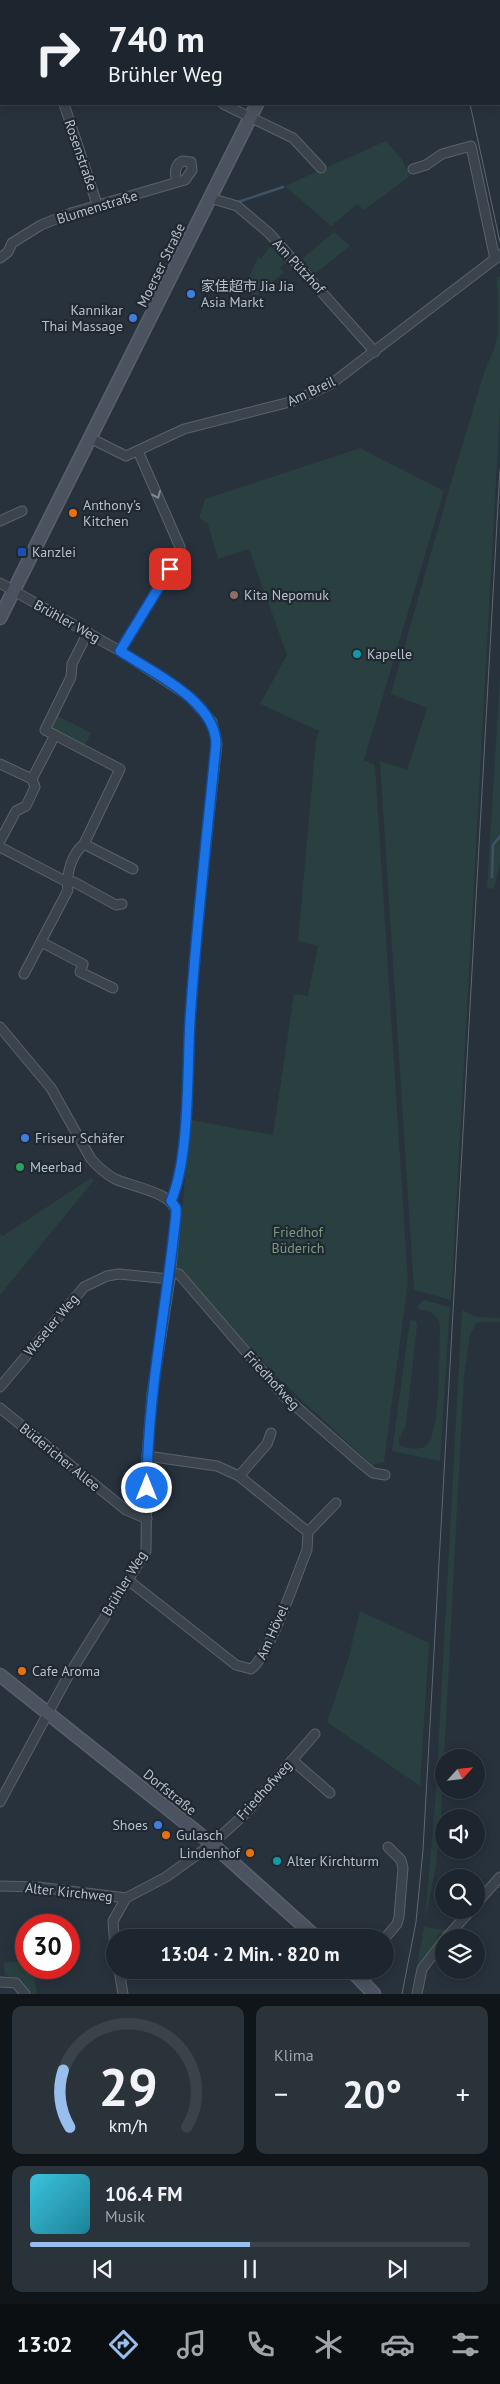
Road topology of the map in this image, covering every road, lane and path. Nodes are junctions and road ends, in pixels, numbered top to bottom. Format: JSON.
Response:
{"nodes":[{"id":1,"x":64,"y":105,"type":"edge"},
{"id":2,"x":225,"y":105,"type":"edge"},
{"id":3,"x":256,"y":105,"type":"edge"},
{"id":4,"x":250,"y":118,"type":"junction"},
{"id":5,"x":320,"y":168,"type":"dead end"},
{"id":6,"x":413,"y":169,"type":"dead end"},
{"id":7,"x":177,"y":181,"type":"dead end"},
{"id":8,"x":210,"y":198,"type":"junction"},
{"id":9,"x":98,"y":207,"type":"junction"},
{"id":10,"x":497,"y":257,"type":"edge"},
{"id":11,"x":0,"y":258,"type":"edge"},
{"id":12,"x":374,"y":352,"type":"junction"},
{"id":13,"x":90,"y":438,"type":"junction"},
{"id":14,"x":138,"y":451,"type":"junction"},
{"id":15,"x":22,"y":512,"type":"dead end"},
{"id":16,"x":0,"y":521,"type":"edge"},
{"id":17,"x":0,"y":584,"type":"edge"},
{"id":18,"x":14,"y":591,"type":"junction"},
{"id":19,"x":0,"y":618,"type":"edge"},
{"id":20,"x":88,"y":632,"type":"junction"},
{"id":21,"x":120,"y":651,"type":"junction"},
{"id":22,"x":54,"y":735,"type":"junction"},
{"id":23,"x":0,"y":764,"type":"edge"},
{"id":24,"x":32,"y":779,"type":"junction"},
{"id":25,"x":0,"y":841,"type":"edge"},
{"id":26,"x":84,"y":844,"type":"junction"},
{"id":27,"x":0,"y":847,"type":"edge"},
{"id":28,"x":132,"y":869,"type":"dead end"},
{"id":29,"x":67,"y":882,"type":"junction"},
{"id":30,"x":122,"y":904,"type":"dead end"},
{"id":31,"x":41,"y":942,"type":"junction"},
{"id":32,"x":24,"y":974,"type":"dead end"},
{"id":33,"x":113,"y":988,"type":"dead end"},
{"id":34,"x":0,"y":1027,"type":"edge"},
{"id":35,"x":171,"y":1201,"type":"junction"},
{"id":36,"x":170,"y":1276,"type":"junction"},
{"id":37,"x":0,"y":1387,"type":"edge"},
{"id":38,"x":0,"y":1408,"type":"edge"},
{"id":39,"x":271,"y":1433,"type":"dead end"},
{"id":40,"x":147,"y":1456,"type":"junction"},
{"id":41,"x":385,"y":1475,"type":"dead end"},
{"id":42,"x":239,"y":1476,"type":"junction"},
{"id":43,"x":336,"y":1503,"type":"dead end"},
{"id":44,"x":147,"y":1519,"type":"junction"},
{"id":45,"x":308,"y":1532,"type":"junction"},
{"id":46,"x":128,"y":1580,"type":"junction"},
{"id":47,"x":0,"y":1675,"type":"edge"},
{"id":48,"x":49,"y":1714,"type":"junction"},
{"id":49,"x":314,"y":1734,"type":"dead end"},
{"id":50,"x":292,"y":1760,"type":"junction"},
{"id":51,"x":330,"y":1793,"type":"dead end"},
{"id":52,"x":0,"y":1802,"type":"edge"},
{"id":53,"x":212,"y":1844,"type":"junction"},
{"id":54,"x":388,"y":1847,"type":"dead end"},
{"id":55,"x":500,"y":1877,"type":"edge"},
{"id":56,"x":0,"y":1886,"type":"edge"},
{"id":57,"x":485,"y":1894,"type":"edge"},
{"id":58,"x":126,"y":1898,"type":"junction"},
{"id":59,"x":463,"y":1919,"type":"edge"},
{"id":60,"x":114,"y":1929,"type":"edge"},
{"id":61,"x":307,"y":1929,"type":"edge"},
{"id":62,"x":392,"y":1929,"type":"edge"},
{"id":63,"x":454,"y":1929,"type":"edge"},
{"id":64,"x":435,"y":1952,"type":"edge"},
{"id":65,"x":120,"y":1979,"type":"edge"},
{"id":66,"x":361,"y":1979,"type":"edge"},
{"id":67,"x":0,"y":1982,"type":"edge"},
{"id":68,"x":25,"y":1994,"type":"edge"},
{"id":69,"x":123,"y":1994,"type":"edge"},
{"id":70,"x":374,"y":1994,"type":"edge"},
{"id":71,"x":417,"y":1994,"type":"edge"}],
"edges":[{"from":1,"to":9,"type":"street","name":"Rosenstraße"},
{"from":2,"to":4,"type":"street"},
{"from":3,"to":4,"type":"main road","name":"Moerser Straße"},
{"from":4,"to":5,"type":"street"},
{"from":4,"to":8,"type":"main road","name":"Moerser Straße"},
{"from":6,"to":10,"type":"street","name":"Am Breil"},
{"from":7,"to":9,"type":"street","name":"Blumenstraße"},
{"from":8,"to":12,"type":"street","name":"Am Pützhof"},
{"from":8,"to":13,"type":"main road","name":"Moerser Straße"},
{"from":9,"to":11,"type":"street","name":"Blumenstraße"},
{"from":10,"to":12,"type":"street","name":"Am Breil"},
{"from":12,"to":14,"type":"street","name":"Am Breil"},
{"from":13,"to":14,"type":"street","name":"Am Breil"},
{"from":13,"to":18,"type":"main road","name":"Moerser Straße"},
{"from":14,"to":21,"type":"street","one_way":true},
{"from":15,"to":16,"type":"street"},
{"from":17,"to":18,"type":"street"},
{"from":18,"to":19,"type":"main road","name":"Moerser Straße"},
{"from":18,"to":20,"type":"street","name":"Brühler Weg"},
{"from":20,"to":21,"type":"street","name":"Brühler Weg"},
{"from":20,"to":22,"type":"street"},
{"from":21,"to":35,"type":"street","name":"Brühler Weg"},
{"from":22,"to":24,"type":"street"},
{"from":22,"to":26,"type":"street"},
{"from":23,"to":24,"type":"street"},
{"from":24,"to":25,"type":"street"},
{"from":26,"to":28,"type":"street"},
{"from":26,"to":29,"type":"street"},
{"from":27,"to":29,"type":"street"},
{"from":29,"to":30,"type":"street"},
{"from":29,"to":31,"type":"street"},
{"from":31,"to":32,"type":"street"},
{"from":31,"to":33,"type":"street"},
{"from":34,"to":35,"type":"street"},
{"from":35,"to":36,"type":"street","name":"Brühler Weg"},
{"from":36,"to":37,"type":"street","name":"Weseler Weg"},
{"from":36,"to":40,"type":"street","name":"Brühler Weg"},
{"from":36,"to":41,"type":"street","name":"Friedhofweg"},
{"from":38,"to":44,"type":"street","name":"Büdericher Allee"},
{"from":39,"to":42,"type":"street"},
{"from":40,"to":42,"type":"street"},
{"from":40,"to":44,"type":"street","name":"Brühler Weg"},
{"from":42,"to":45,"type":"street"},
{"from":43,"to":45,"type":"street"},
{"from":44,"to":46,"type":"street","name":"Brühler Weg"},
{"from":45,"to":46,"type":"street","name":"Am Hövel"},
{"from":46,"to":48,"type":"street","name":"Brühler Weg"},
{"from":47,"to":48,"type":"main road","name":"Dorfstraße"},
{"from":48,"to":52,"type":"street","name":"Brühler Weg"},
{"from":48,"to":53,"type":"main road","name":"Dorfstraße"},
{"from":49,"to":50,"type":"street","name":"Friedhofweg"},
{"from":50,"to":51,"type":"street"},
{"from":50,"to":53,"type":"street","name":"Friedhofweg"},
{"from":53,"to":58,"type":"street","name":"Alter Kirchweg"},
{"from":53,"to":61,"type":"main road","name":"Dorfstraße"},
{"from":54,"to":62,"type":"street"},
{"from":55,"to":57,"type":"street"},
{"from":56,"to":58,"type":"street","name":"Alter Kirchweg"},
{"from":58,"to":60,"type":"street"},
{"from":59,"to":63,"type":"street"},
{"from":64,"to":71,"type":"street"},
{"from":65,"to":69,"type":"street"},
{"from":66,"to":70,"type":"main road"},
{"from":67,"to":68,"type":"street"}]}
